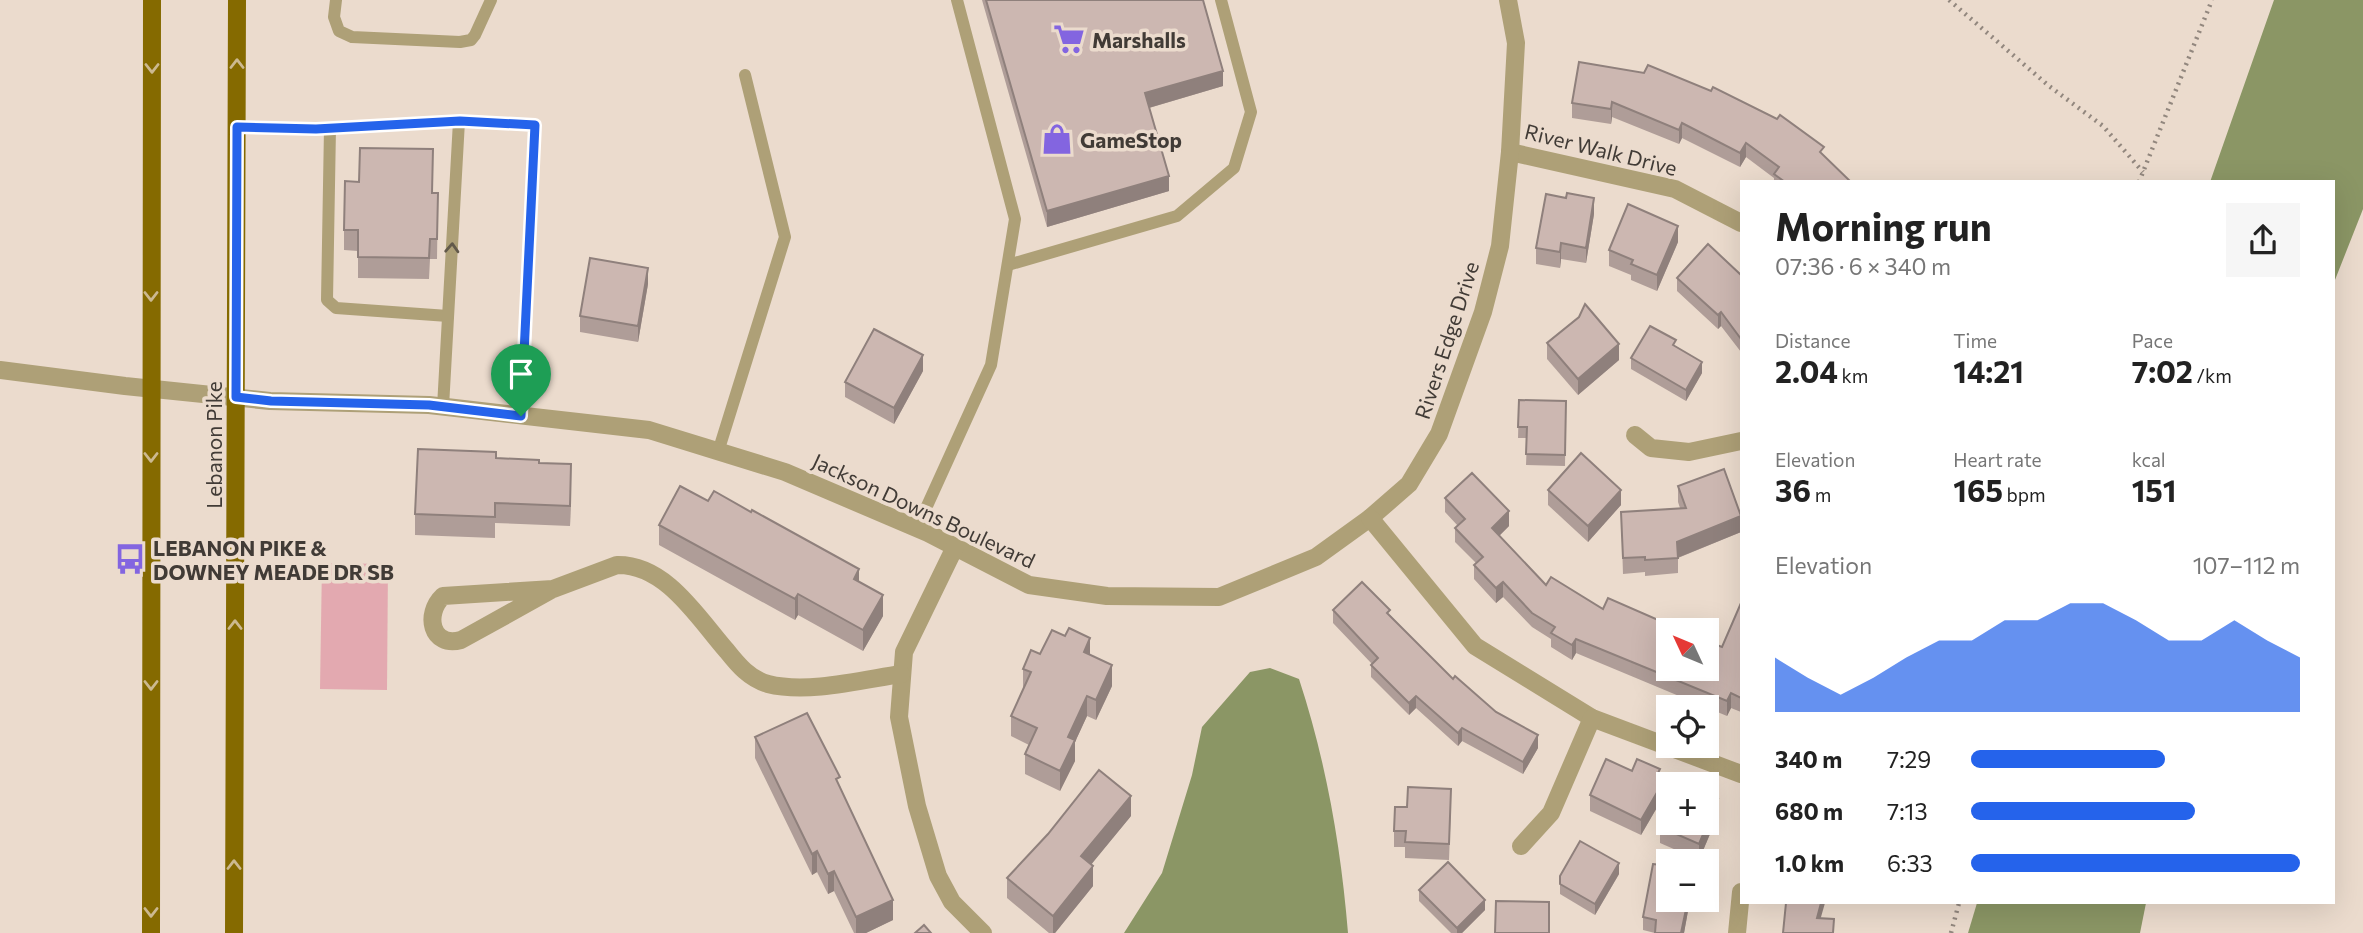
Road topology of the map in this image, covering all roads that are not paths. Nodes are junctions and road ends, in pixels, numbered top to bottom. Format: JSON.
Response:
{"nodes":[{"id":1,"x":152,"y":0,"type":"edge"},
{"id":2,"x":237,"y":0,"type":"edge"},
{"id":3,"x":336,"y":0,"type":"edge"},
{"id":4,"x":491,"y":0,"type":"edge"},
{"id":5,"x":957,"y":0,"type":"edge"},
{"id":6,"x":1221,"y":0,"type":"edge"},
{"id":7,"x":1508,"y":0,"type":"edge"},
{"id":8,"x":745,"y":75,"type":"dead end"},
{"id":9,"x":460,"y":121,"type":"junction"},
{"id":10,"x":237,"y":127,"type":"junction"},
{"id":11,"x":330,"y":128,"type":"junction"},
{"id":12,"x":1510,"y":152,"type":"junction"},
{"id":13,"x":1740,"y":222,"type":"edge"},
{"id":14,"x":1008,"y":265,"type":"junction"},
{"id":15,"x":448,"y":316,"type":"junction"},
{"id":16,"x":0,"y":370,"type":"edge"},
{"id":17,"x":151,"y":389,"type":"junction"},
{"id":18,"x":236,"y":397,"type":"junction"},
{"id":19,"x":443,"y":407,"type":"junction"},
{"id":20,"x":521,"y":416,"type":"junction"},
{"id":21,"x":1635,"y":435,"type":"dead end"},
{"id":22,"x":1740,"y":441,"type":"edge"},
{"id":23,"x":718,"y":452,"type":"junction"},
{"id":24,"x":1370,"y":519,"type":"junction"},
{"id":25,"x":918,"y":528,"type":"junction"},
{"id":26,"x":954,"y":547,"type":"junction"},
{"id":27,"x":553,"y":589,"type":"junction"},
{"id":28,"x":901,"y":674,"type":"junction"},
{"id":29,"x":1592,"y":718,"type":"junction"},
{"id":30,"x":1740,"y":774,"type":"edge"},
{"id":31,"x":1521,"y":846,"type":"dead end"},
{"id":32,"x":1740,"y":904,"type":"edge"},
{"id":33,"x":151,"y":933,"type":"edge"},
{"id":34,"x":234,"y":933,"type":"edge"},
{"id":35,"x":983,"y":933,"type":"edge"},
{"id":36,"x":1738,"y":933,"type":"edge"}],
"edges":[{"from":1,"to":17,"type":"main road","one_way":true},
{"from":10,"to":2,"type":"main road","name":"Lebanon Pike","one_way":true},
{"from":3,"to":4,"type":"lane"},
{"from":5,"to":14,"type":"lane"},
{"from":6,"to":14,"type":"lane"},
{"from":7,"to":12,"type":"street","name":"River Walk Drive"},
{"from":8,"to":23,"type":"lane"},
{"from":9,"to":11,"type":"lane"},
{"from":15,"to":9,"type":"lane","one_way":true},
{"from":9,"to":20,"type":"lane"},
{"from":10,"to":11,"type":"lane"},
{"from":10,"to":18,"type":"main road","name":"Lebanon Pike"},
{"from":11,"to":15,"type":"lane"},
{"from":12,"to":13,"type":"street","name":"River Walk Drive"},
{"from":12,"to":24,"type":"street","name":"Rivers Edge Drive"},
{"from":14,"to":25,"type":"lane"},
{"from":15,"to":19,"type":"lane"},
{"from":16,"to":17,"type":"street","name":"Jackson Downs Boulevard"},
{"from":17,"to":18,"type":"street","name":"Jackson Downs Boulevard"},
{"from":17,"to":33,"type":"main road","one_way":true},
{"from":18,"to":19,"type":"street","name":"Jackson Downs Boulevard"},
{"from":34,"to":18,"type":"main road","name":"Lebanon Pike","one_way":true},
{"from":19,"to":20,"type":"street","name":"Jackson Downs Boulevard"},
{"from":20,"to":23,"type":"street","name":"Jackson Downs Boulevard"},
{"from":21,"to":22,"type":"street"},
{"from":23,"to":25,"type":"street","name":"Jackson Downs Boulevard"},
{"from":24,"to":26,"type":"street","name":"Jackson Downs Boulevard"},
{"from":24,"to":29,"type":"street"},
{"from":25,"to":26,"type":"street","name":"Jackson Downs Boulevard"},
{"from":26,"to":28,"type":"street"},
{"from":27,"to":27,"type":"street"},
{"from":27,"to":28,"type":"street"},
{"from":28,"to":35,"type":"street"},
{"from":29,"to":30,"type":"street"},
{"from":29,"to":31,"type":"street"},
{"from":32,"to":36,"type":"street"}]}
